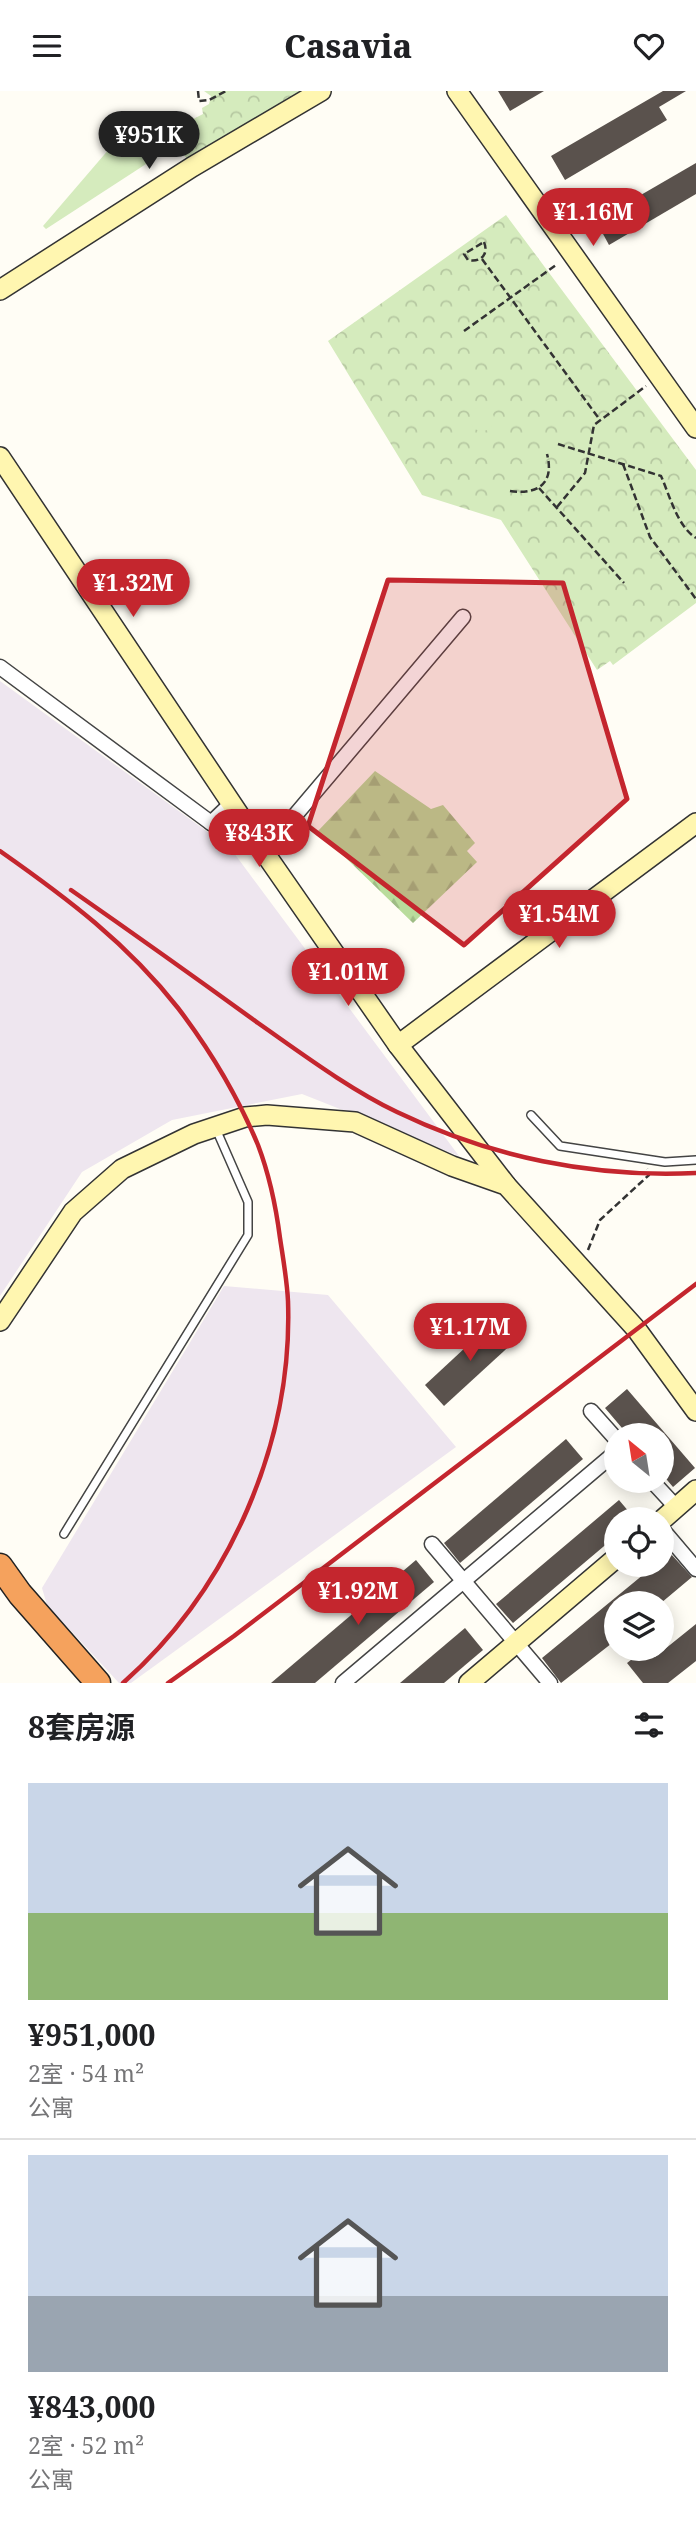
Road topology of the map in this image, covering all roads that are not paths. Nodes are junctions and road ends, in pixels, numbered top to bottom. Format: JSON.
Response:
{"nodes":[{"id":1,"x":321,"y":91,"type":"edge"},
{"id":2,"x":457,"y":91,"type":"edge"},
{"id":3,"x":0,"y":290,"type":"edge"},
{"id":4,"x":696,"y":428,"type":"edge"},
{"id":5,"x":0,"y":457,"type":"edge"},
{"id":6,"x":463,"y":617,"type":"dead end"},
{"id":7,"x":0,"y":667,"type":"edge"},
{"id":8,"x":232,"y":803,"type":"junction"},
{"id":9,"x":211,"y":823,"type":"junction"},
{"id":10,"x":696,"y":823,"type":"edge"},
{"id":11,"x":264,"y":852,"type":"junction"},
{"id":12,"x":398,"y":1045,"type":"junction"},
{"id":13,"x":531,"y":1115,"type":"dead end"},
{"id":14,"x":216,"y":1128,"type":"junction"},
{"id":15,"x":696,"y":1160,"type":"edge"},
{"id":16,"x":506,"y":1185,"type":"junction"},
{"id":17,"x":0,"y":1321,"type":"edge"},
{"id":18,"x":696,"y":1411,"type":"edge"},
{"id":19,"x":591,"y":1412,"type":"dead end"},
{"id":20,"x":604,"y":1426,"type":"edge"},
{"id":21,"x":604,"y":1462,"type":"edge"},
{"id":22,"x":696,"y":1490,"type":"edge"},
{"id":23,"x":674,"y":1509,"type":"edge"},
{"id":24,"x":64,"y":1534,"type":"dead end"},
{"id":25,"x":674,"y":1543,"type":"edge"},
{"id":26,"x":432,"y":1544,"type":"dead end"},
{"id":27,"x":0,"y":1566,"type":"edge"},
{"id":28,"x":604,"y":1568,"type":"edge"},
{"id":29,"x":696,"y":1569,"type":"edge"},
{"id":30,"x":464,"y":1582,"type":"junction"},
{"id":31,"x":516,"y":1643,"type":"junction"},
{"id":32,"x":98,"y":1683,"type":"edge"},
{"id":33,"x":343,"y":1683,"type":"edge"},
{"id":34,"x":469,"y":1683,"type":"edge"},
{"id":35,"x":550,"y":1683,"type":"edge"}],
"edges":[{"from":1,"to":3,"type":"street"},
{"from":2,"to":4,"type":"street"},
{"from":5,"to":8,"type":"street"},
{"from":6,"to":11,"type":"street"},
{"from":7,"to":9,"type":"street"},
{"from":8,"to":9,"type":"street"},
{"from":8,"to":11,"type":"street"},
{"from":9,"to":11,"type":"street"},
{"from":10,"to":12,"type":"street"},
{"from":11,"to":12,"type":"street"},
{"from":12,"to":16,"type":"street"},
{"from":13,"to":15,"type":"lane"},
{"from":14,"to":16,"type":"street"},
{"from":14,"to":17,"type":"street"},
{"from":14,"to":24,"type":"lane"},
{"from":16,"to":18,"type":"street"},
{"from":19,"to":20,"type":"street"},
{"from":21,"to":30,"type":"street"},
{"from":22,"to":23,"type":"street"},
{"from":25,"to":29,"type":"street"},
{"from":26,"to":30,"type":"street"},
{"from":27,"to":32,"type":"highway"},
{"from":28,"to":31,"type":"street"},
{"from":30,"to":31,"type":"street"},
{"from":30,"to":33,"type":"street"},
{"from":31,"to":34,"type":"street"},
{"from":31,"to":35,"type":"street"}]}
